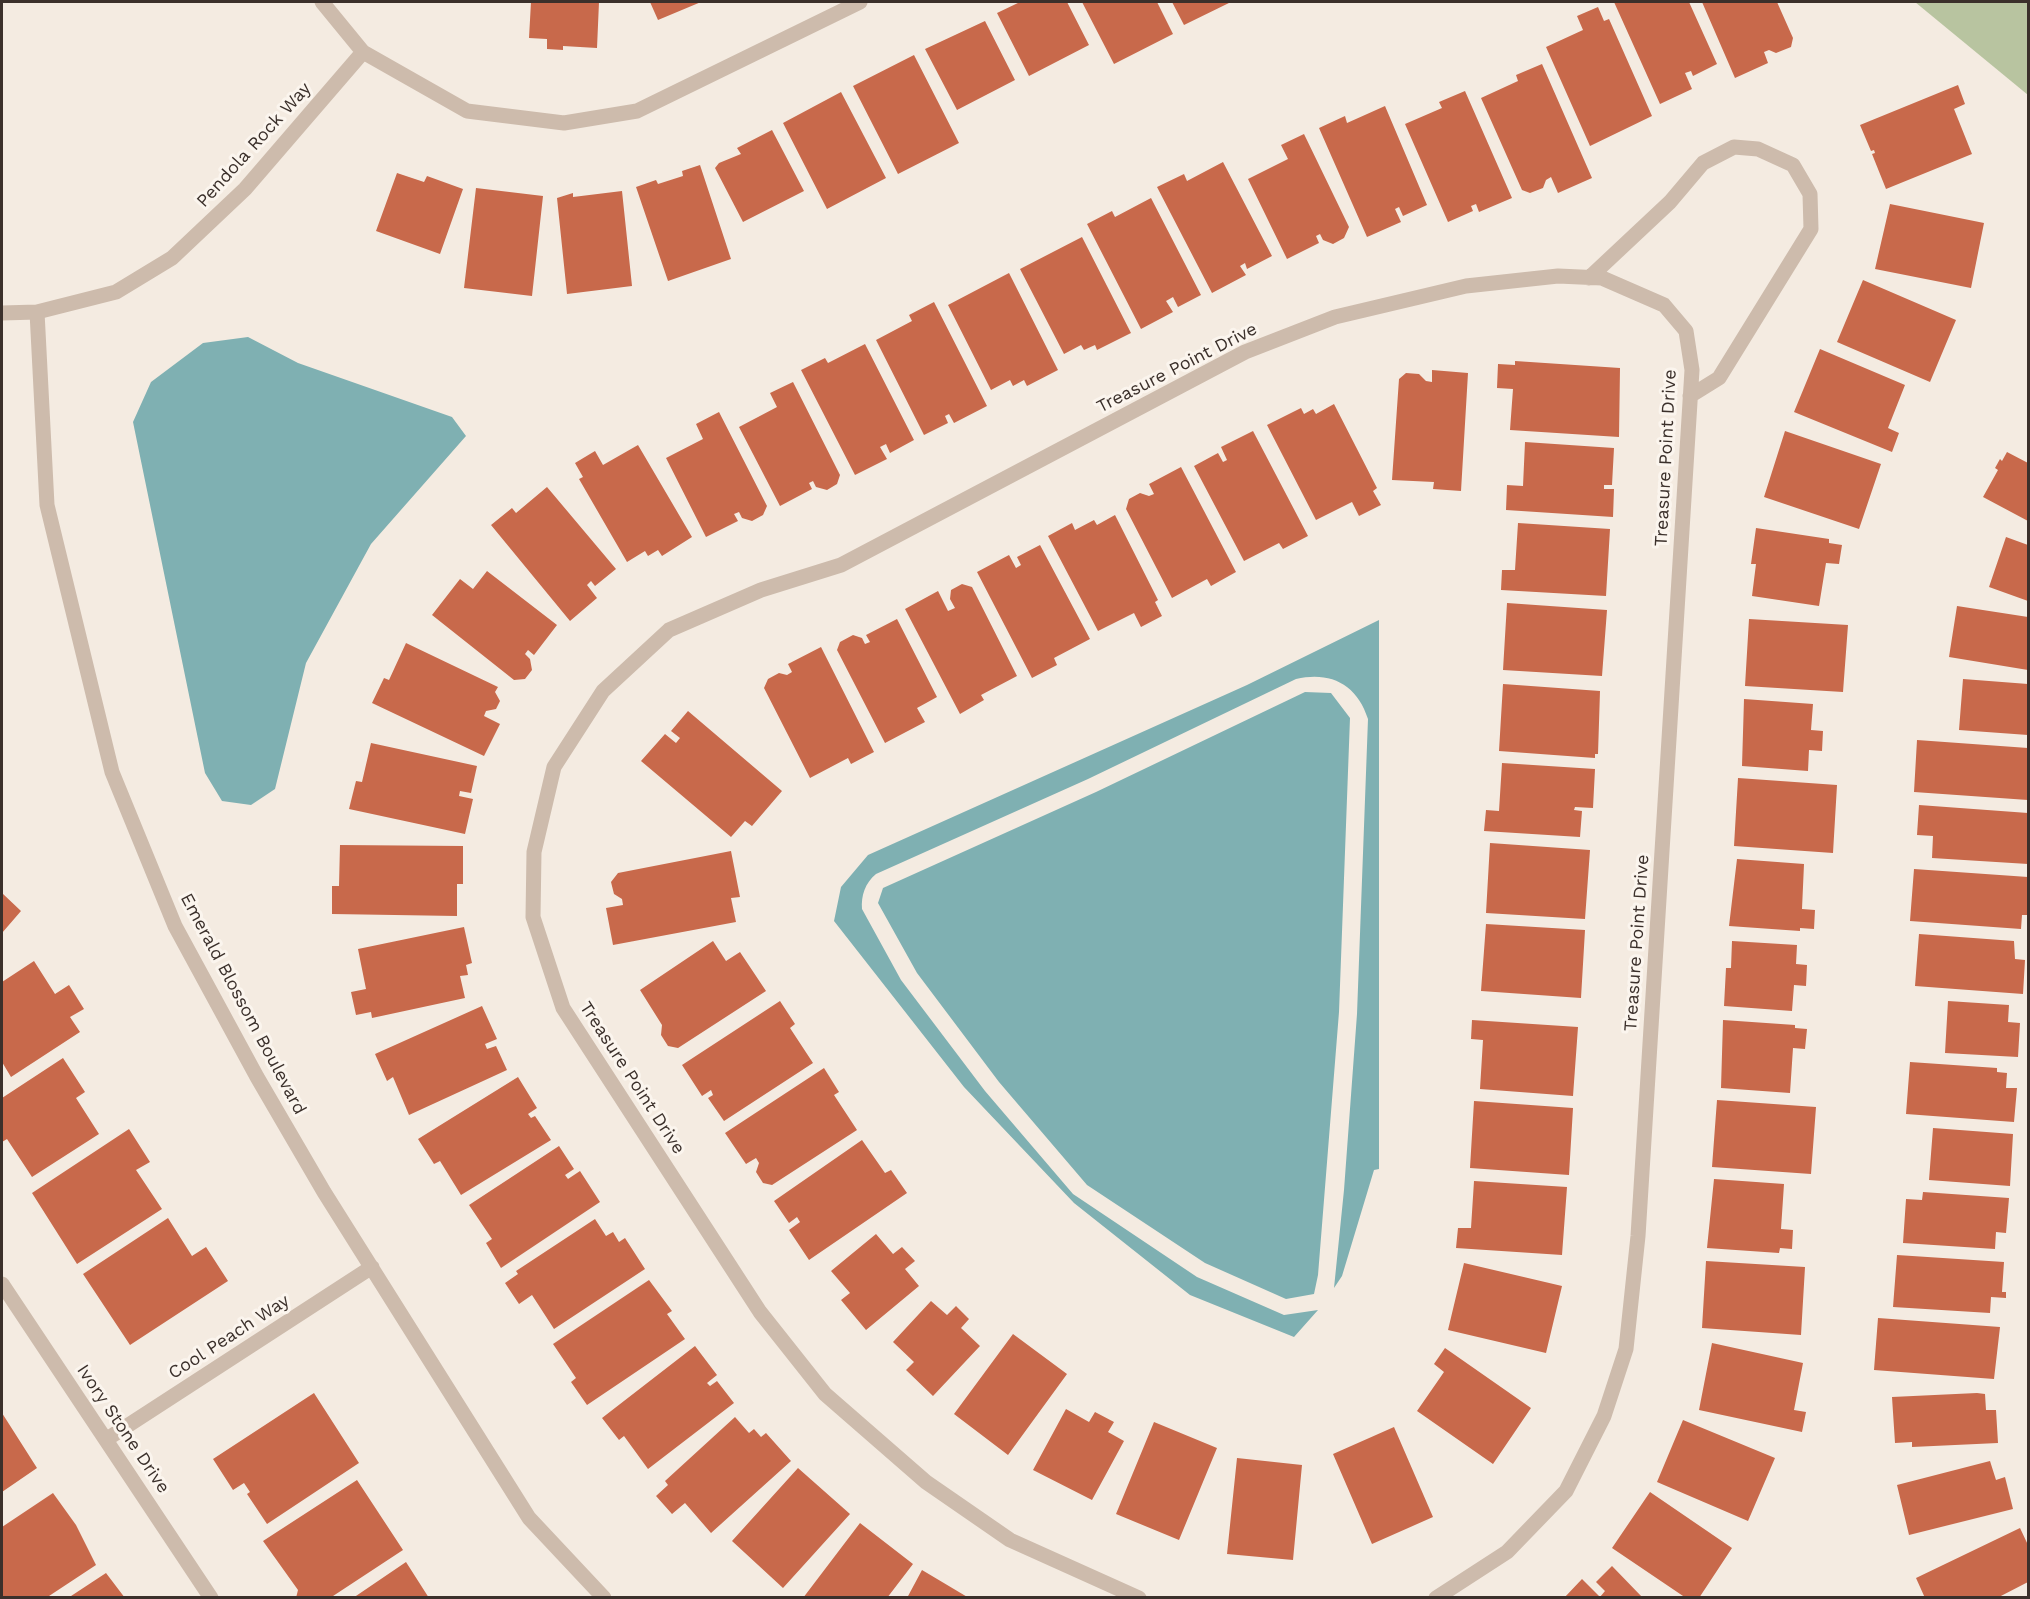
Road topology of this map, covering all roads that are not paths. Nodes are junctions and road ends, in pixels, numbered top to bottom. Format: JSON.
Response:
{"nodes":[{"id":1,"x":322,"y":2,"type":"edge"},
{"id":2,"x":860,"y":2,"type":"edge"},
{"id":3,"x":363,"y":52,"type":"junction"},
{"id":4,"x":1589,"y":278,"type":"junction"},
{"id":5,"x":37,"y":312,"type":"junction"},
{"id":6,"x":2,"y":314,"type":"edge"},
{"id":7,"x":1690,"y":396,"type":"junction"},
{"id":8,"x":372,"y":1267,"type":"junction"},
{"id":9,"x":2,"y":1284,"type":"edge"},
{"id":10,"x":107,"y":1439,"type":"junction"},
{"id":11,"x":211,"y":1598,"type":"edge"},
{"id":12,"x":604,"y":1598,"type":"edge"},
{"id":13,"x":1139,"y":1598,"type":"edge"},
{"id":14,"x":1436,"y":1598,"type":"edge"}],
"edges":[{"from":1,"to":3,"type":"street"},
{"from":2,"to":3,"type":"street"},
{"from":3,"to":5,"type":"street","name":"Pendola Rock Way"},
{"from":4,"to":7,"type":"street","name":"Treasure Point Drive"},
{"from":4,"to":7,"type":"street"},
{"from":4,"to":13,"type":"street","name":"Treasure Point Drive"},
{"from":5,"to":6,"type":"street","name":"Pendola Rock Way"},
{"from":5,"to":8,"type":"street","name":"Emerald Blossom Boulevard"},
{"from":7,"to":14,"type":"street","name":"Treasure Point Drive"},
{"from":8,"to":10,"type":"street","name":"Cool Peach Way"},
{"from":8,"to":12,"type":"street","name":"Emerald Blossom Boulevard"},
{"from":9,"to":10,"type":"street","name":"Ivory Stone Drive"},
{"from":10,"to":11,"type":"street","name":"Ivory Stone Drive"}]}
